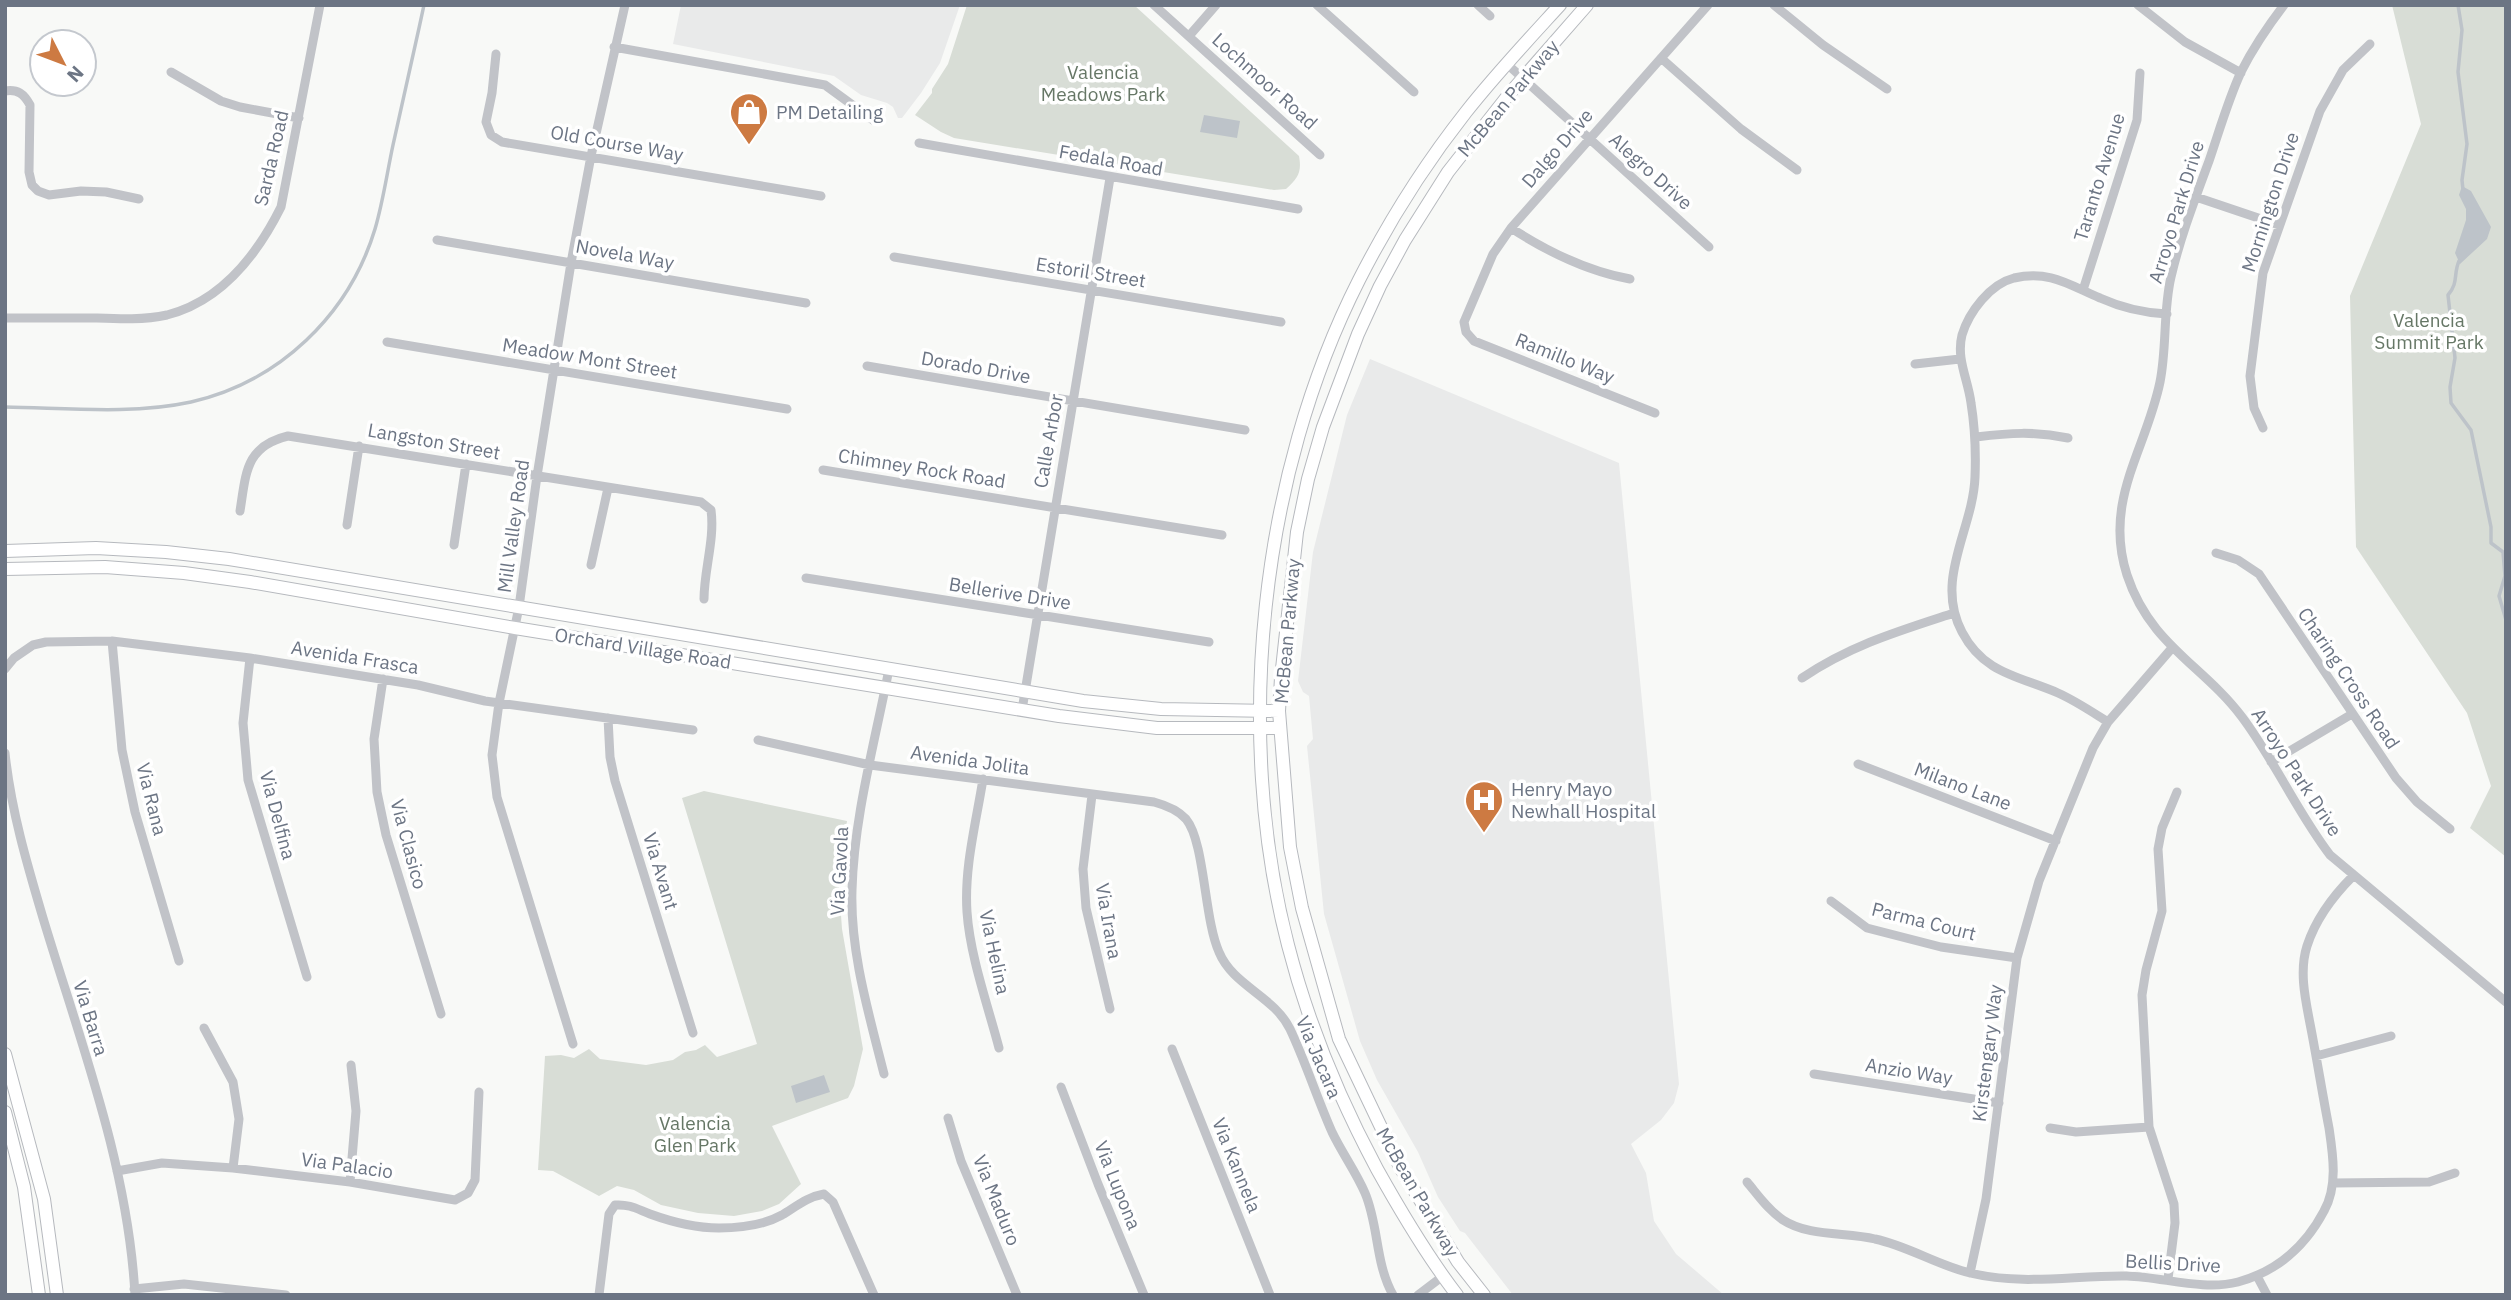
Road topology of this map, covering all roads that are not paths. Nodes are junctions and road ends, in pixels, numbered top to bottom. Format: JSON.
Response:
{"nodes":[{"id":1,"x":320,"y":5,"type":"edge"},
{"id":2,"x":625,"y":5,"type":"edge"},
{"id":3,"x":1154,"y":5,"type":"edge"},
{"id":4,"x":1216,"y":5,"type":"edge"},
{"id":5,"x":1317,"y":5,"type":"edge"},
{"id":6,"x":1478,"y":5,"type":"edge"},
{"id":7,"x":1560,"y":5,"type":"edge"},
{"id":8,"x":1587,"y":5,"type":"edge"},
{"id":9,"x":1708,"y":5,"type":"edge"},
{"id":10,"x":1774,"y":5,"type":"edge"},
{"id":11,"x":2138,"y":5,"type":"edge"},
{"id":12,"x":2284,"y":5,"type":"edge"},
{"id":13,"x":1490,"y":16,"type":"dead end"},
{"id":14,"x":1189,"y":36,"type":"junction"},
{"id":15,"x":2370,"y":44,"type":"dead end"},
{"id":16,"x":614,"y":47,"type":"junction"},
{"id":17,"x":496,"y":54,"type":"dead end"},
{"id":18,"x":1661,"y":58,"type":"junction"},
{"id":19,"x":1507,"y":64,"type":"junction"},
{"id":20,"x":171,"y":72,"type":"dead end"},
{"id":21,"x":2140,"y":73,"type":"dead end"},
{"id":22,"x":2241,"y":73,"type":"junction"},
{"id":23,"x":1522,"y":78,"type":"junction"},
{"id":24,"x":1887,"y":89,"type":"dead end"},
{"id":25,"x":5,"y":91,"type":"edge"},
{"id":26,"x":1414,"y":92,"type":"dead end"},
{"id":27,"x":299,"y":118,"type":"junction"},
{"id":28,"x":873,"y":120,"type":"dead end"},
{"id":29,"x":1588,"y":139,"type":"junction"},
{"id":30,"x":919,"y":143,"type":"dead end"},
{"id":31,"x":1320,"y":155,"type":"dead end"},
{"id":32,"x":591,"y":156,"type":"junction"},
{"id":33,"x":1797,"y":170,"type":"dead end"},
{"id":34,"x":1110,"y":178,"type":"junction"},
{"id":35,"x":821,"y":196,"type":"dead end"},
{"id":36,"x":2196,"y":197,"type":"junction"},
{"id":37,"x":139,"y":199,"type":"dead end"},
{"id":38,"x":1298,"y":209,"type":"dead end"},
{"id":39,"x":2279,"y":225,"type":"junction"},
{"id":40,"x":1511,"y":228,"type":"junction"},
{"id":41,"x":437,"y":240,"type":"dead end"},
{"id":42,"x":1709,"y":247,"type":"dead end"},
{"id":43,"x":894,"y":257,"type":"dead end"},
{"id":44,"x":572,"y":263,"type":"junction"},
{"id":45,"x":1630,"y":279,"type":"dead end"},
{"id":46,"x":1091,"y":290,"type":"junction"},
{"id":47,"x":2083,"y":290,"type":"junction"},
{"id":48,"x":806,"y":303,"type":"dead end"},
{"id":49,"x":2167,"y":314,"type":"junction"},
{"id":50,"x":5,"y":318,"type":"edge"},
{"id":51,"x":1281,"y":322,"type":"dead end"},
{"id":52,"x":1466,"y":332,"type":"joint"},
{"id":53,"x":387,"y":342,"type":"dead end"},
{"id":54,"x":1960,"y":359,"type":"junction"},
{"id":55,"x":1914,"y":364,"type":"dead end"},
{"id":56,"x":867,"y":366,"type":"dead end"},
{"id":57,"x":555,"y":370,"type":"junction"},
{"id":58,"x":1312,"y":393,"type":"junction"},
{"id":59,"x":1073,"y":402,"type":"junction"},
{"id":60,"x":787,"y":409,"type":"dead end"},
{"id":61,"x":1655,"y":413,"type":"dead end"},
{"id":62,"x":1322,"y":427,"type":"junction"},
{"id":63,"x":2263,"y":428,"type":"dead end"},
{"id":64,"x":1245,"y":430,"type":"dead end"},
{"id":65,"x":1976,"y":437,"type":"junction"},
{"id":66,"x":2068,"y":438,"type":"dead end"},
{"id":67,"x":359,"y":446,"type":"junction"},
{"id":68,"x":466,"y":464,"type":"junction"},
{"id":69,"x":823,"y":470,"type":"dead end"},
{"id":70,"x":537,"y":476,"type":"junction"},
{"id":71,"x":608,"y":488,"type":"junction"},
{"id":72,"x":1055,"y":507,"type":"junction"},
{"id":73,"x":240,"y":511,"type":"dead end"},
{"id":74,"x":347,"y":525,"type":"dead end"},
{"id":75,"x":1222,"y":535,"type":"dead end"},
{"id":76,"x":454,"y":545,"type":"dead end"},
{"id":77,"x":5,"y":551,"type":"edge"},
{"id":78,"x":2216,"y":553,"type":"dead end"},
{"id":79,"x":591,"y":565,"type":"dead end"},
{"id":80,"x":5,"y":569,"type":"edge"},
{"id":81,"x":806,"y":578,"type":"dead end"},
{"id":82,"x":704,"y":599,"type":"dead end"},
{"id":83,"x":519,"y":607,"type":"junction"},
{"id":84,"x":1954,"y":613,"type":"junction"},
{"id":85,"x":1037,"y":615,"type":"junction"},
{"id":86,"x":515,"y":628,"type":"junction"},
{"id":87,"x":112,"y":641,"type":"junction"},
{"id":88,"x":1209,"y":642,"type":"dead end"},
{"id":89,"x":2172,"y":648,"type":"junction"},
{"id":90,"x":250,"y":658,"type":"junction"},
{"id":91,"x":5,"y":669,"type":"edge"},
{"id":92,"x":889,"y":669,"type":"junction"},
{"id":93,"x":1802,"y":678,"type":"dead end"},
{"id":94,"x":383,"y":679,"type":"junction"},
{"id":95,"x":885,"y":687,"type":"junction"},
{"id":96,"x":1025,"y":691,"type":"junction"},
{"id":97,"x":499,"y":703,"type":"junction"},
{"id":98,"x":1022,"y":710,"type":"junction"},
{"id":99,"x":1259,"y":711,"type":"junction"},
{"id":100,"x":1279,"y":711,"type":"junction"},
{"id":101,"x":2352,"y":714,"type":"junction"},
{"id":102,"x":608,"y":718,"type":"junction"},
{"id":103,"x":2108,"y":722,"type":"junction"},
{"id":104,"x":1280,"y":728,"type":"junction"},
{"id":105,"x":1260,"y":729,"type":"junction"},
{"id":106,"x":693,"y":730,"type":"dead end"},
{"id":107,"x":758,"y":740,"type":"dead end"},
{"id":108,"x":5,"y":753,"type":"edge"},
{"id":109,"x":2272,"y":762,"type":"junction"},
{"id":110,"x":1858,"y":764,"type":"dead end"},
{"id":111,"x":870,"y":765,"type":"junction"},
{"id":112,"x":983,"y":779,"type":"junction"},
{"id":113,"x":2177,"y":792,"type":"dead end"},
{"id":114,"x":1092,"y":795,"type":"junction"},
{"id":115,"x":1177,"y":812,"type":"joint"},
{"id":116,"x":2450,"y":830,"type":"dead end"},
{"id":117,"x":2056,"y":841,"type":"junction"},
{"id":118,"x":2353,"y":876,"type":"junction"},
{"id":119,"x":1831,"y":901,"type":"dead end"},
{"id":120,"x":2017,"y":958,"type":"junction"},
{"id":121,"x":179,"y":961,"type":"dead end"},
{"id":122,"x":307,"y":976,"type":"dead end"},
{"id":123,"x":2506,"y":1002,"type":"edge"},
{"id":124,"x":1110,"y":1009,"type":"dead end"},
{"id":125,"x":441,"y":1014,"type":"dead end"},
{"id":126,"x":204,"y":1028,"type":"dead end"},
{"id":127,"x":693,"y":1033,"type":"dead end"},
{"id":128,"x":2391,"y":1036,"type":"dead end"},
{"id":129,"x":573,"y":1044,"type":"dead end"},
{"id":130,"x":999,"y":1048,"type":"dead end"},
{"id":131,"x":1172,"y":1049,"type":"dead end"},
{"id":132,"x":5,"y":1054,"type":"edge"},
{"id":133,"x":2316,"y":1056,"type":"junction"},
{"id":134,"x":351,"y":1065,"type":"dead end"},
{"id":135,"x":884,"y":1073,"type":"dead end"},
{"id":136,"x":1814,"y":1074,"type":"dead end"},
{"id":137,"x":1061,"y":1087,"type":"dead end"},
{"id":138,"x":479,"y":1091,"type":"dead end"},
{"id":139,"x":20,"y":1102,"type":"junction"},
{"id":140,"x":1999,"y":1103,"type":"junction"},
{"id":141,"x":5,"y":1106,"type":"edge"},
{"id":142,"x":5,"y":1112,"type":"edge"},
{"id":143,"x":948,"y":1118,"type":"dead end"},
{"id":144,"x":2149,"y":1127,"type":"junction"},
{"id":145,"x":2050,"y":1128,"type":"dead end"},
{"id":146,"x":233,"y":1168,"type":"junction"},
{"id":147,"x":117,"y":1171,"type":"junction"},
{"id":148,"x":2455,"y":1173,"type":"dead end"},
{"id":149,"x":350,"y":1182,"type":"junction"},
{"id":150,"x":1747,"y":1182,"type":"dead end"},
{"id":151,"x":2333,"y":1183,"type":"junction"},
{"id":152,"x":1970,"y":1273,"type":"junction"},
{"id":153,"x":1443,"y":1276,"type":"junction"},
{"id":154,"x":2258,"y":1276,"type":"junction"},
{"id":155,"x":2168,"y":1279,"type":"junction"},
{"id":156,"x":134,"y":1292,"type":"edge"},
{"id":157,"x":39,"y":1295,"type":"edge"},
{"id":158,"x":57,"y":1295,"type":"edge"},
{"id":159,"x":286,"y":1295,"type":"edge"},
{"id":160,"x":599,"y":1295,"type":"edge"},
{"id":161,"x":874,"y":1295,"type":"edge"},
{"id":162,"x":1017,"y":1295,"type":"edge"},
{"id":163,"x":1144,"y":1295,"type":"edge"},
{"id":164,"x":1270,"y":1295,"type":"edge"},
{"id":165,"x":1394,"y":1295,"type":"edge"},
{"id":166,"x":1418,"y":1295,"type":"edge"},
{"id":167,"x":1457,"y":1295,"type":"edge"},
{"id":168,"x":1484,"y":1295,"type":"edge"},
{"id":169,"x":2267,"y":1295,"type":"edge"}],
"edges":[{"from":1,"to":27,"type":"street","name":"Sarda Road"},
{"from":2,"to":16,"type":"street","name":"Mill Valley Road"},
{"from":3,"to":14,"type":"street","name":"Lochmoor Road"},
{"from":4,"to":14,"type":"street"},
{"from":5,"to":26,"type":"street"},
{"from":6,"to":13,"type":"street"},
{"from":7,"to":19,"type":"main road","name":"McBean Parkway"},
{"from":8,"to":23,"type":"main road","name":"McBean Parkway"},
{"from":9,"to":18,"type":"street","name":"Dalgo Drive"},
{"from":10,"to":24,"type":"street"},
{"from":11,"to":22,"type":"street"},
{"from":12,"to":22,"type":"street","name":"Arroyo Park Drive"},
{"from":14,"to":31,"type":"street","name":"Lochmoor Road"},
{"from":15,"to":39,"type":"street","name":"Mornington Drive"},
{"from":16,"to":28,"type":"street"},
{"from":16,"to":32,"type":"street","name":"Mill Valley Road"},
{"from":17,"to":32,"type":"street","name":"Old Course Way"},
{"from":18,"to":29,"type":"street","name":"Dalgo Drive"},
{"from":18,"to":33,"type":"street"},
{"from":19,"to":23,"type":"street","name":"Alegro Drive"},
{"from":19,"to":58,"type":"main road","name":"McBean Parkway"},
{"from":20,"to":27,"type":"street"},
{"from":21,"to":47,"type":"street","name":"Taranto Avenue"},
{"from":22,"to":36,"type":"street","name":"Arroyo Park Drive"},
{"from":23,"to":29,"type":"street","name":"Alegro Drive"},
{"from":23,"to":62,"type":"main road","name":"McBean Parkway"},
{"from":25,"to":37,"type":"street"},
{"from":27,"to":50,"type":"street","name":"Sarda Road"},
{"from":29,"to":40,"type":"street","name":"Dalgo Drive"},
{"from":29,"to":42,"type":"street","name":"Alegro Drive"},
{"from":30,"to":34,"type":"street","name":"Fedala Road"},
{"from":32,"to":35,"type":"street","name":"Old Course Way"},
{"from":32,"to":44,"type":"street","name":"Mill Valley Road"},
{"from":34,"to":38,"type":"street","name":"Fedala Road"},
{"from":34,"to":46,"type":"street","name":"Calle Arbor"},
{"from":36,"to":39,"type":"street"},
{"from":36,"to":49,"type":"street","name":"Arroyo Park Drive"},
{"from":39,"to":63,"type":"street","name":"Mornington Drive"},
{"from":40,"to":45,"type":"street"},
{"from":40,"to":52,"type":"street","name":"Dalgo Drive"},
{"from":41,"to":44,"type":"street","name":"Novela Way"},
{"from":43,"to":46,"type":"street","name":"Estoril Street"},
{"from":44,"to":48,"type":"street","name":"Novela Way"},
{"from":44,"to":57,"type":"street","name":"Mill Valley Road"},
{"from":46,"to":51,"type":"street","name":"Estoril Street"},
{"from":46,"to":59,"type":"street","name":"Calle Arbor"},
{"from":47,"to":49,"type":"street"},
{"from":47,"to":54,"type":"street"},
{"from":49,"to":89,"type":"street","name":"Arroyo Park Drive"},
{"from":52,"to":61,"type":"street","name":"Ramillo Way"},
{"from":53,"to":57,"type":"street","name":"Meadow Mont Street"},
{"from":54,"to":55,"type":"street"},
{"from":54,"to":65,"type":"street"},
{"from":56,"to":59,"type":"street","name":"Dorado Drive"},
{"from":57,"to":60,"type":"street","name":"Meadow Mont Street"},
{"from":57,"to":70,"type":"street","name":"Mill Valley Road"},
{"from":58,"to":62,"type":"main road"},
{"from":58,"to":99,"type":"main road","name":"McBean Parkway"},
{"from":59,"to":64,"type":"street","name":"Dorado Drive"},
{"from":59,"to":72,"type":"street","name":"Calle Arbor"},
{"from":62,"to":100,"type":"main road","name":"McBean Parkway"},
{"from":65,"to":66,"type":"street"},
{"from":65,"to":84,"type":"street"},
{"from":67,"to":68,"type":"street","name":"Langston Street"},
{"from":67,"to":73,"type":"street","name":"Langston Street"},
{"from":67,"to":74,"type":"street"},
{"from":68,"to":70,"type":"street","name":"Langston Street"},
{"from":68,"to":76,"type":"street"},
{"from":69,"to":72,"type":"street","name":"Chimney Rock Road"},
{"from":70,"to":71,"type":"street","name":"Langston Street"},
{"from":70,"to":83,"type":"street","name":"Mill Valley Road"},
{"from":71,"to":79,"type":"street"},
{"from":71,"to":82,"type":"street","name":"Langston Street"},
{"from":72,"to":75,"type":"street","name":"Chimney Rock Road"},
{"from":72,"to":85,"type":"street","name":"Calle Arbor"},
{"from":77,"to":83,"type":"main road","name":"Orchard Village Road"},
{"from":78,"to":101,"type":"street","name":"Charing Cross Road"},
{"from":80,"to":86,"type":"main road","name":"Orchard Village Road"},
{"from":81,"to":85,"type":"street","name":"Bellerive Drive"},
{"from":83,"to":86,"type":"street","name":"Mill Valley Road"},
{"from":83,"to":92,"type":"main road","name":"Orchard Village Road"},
{"from":84,"to":93,"type":"street"},
{"from":84,"to":103,"type":"street"},
{"from":85,"to":88,"type":"street","name":"Bellerive Drive"},
{"from":85,"to":96,"type":"street","name":"Calle Arbor"},
{"from":86,"to":95,"type":"main road","name":"Orchard Village Road"},
{"from":86,"to":97,"type":"street","name":"Mill Valley Road"},
{"from":87,"to":90,"type":"street","name":"Avenida Frasca"},
{"from":87,"to":91,"type":"street","name":"Avenida Frasca"},
{"from":87,"to":121,"type":"street","name":"Via Rana"},
{"from":89,"to":103,"type":"street","name":"Kirstengary Way"},
{"from":89,"to":109,"type":"street","name":"Arroyo Park Drive"},
{"from":90,"to":94,"type":"street","name":"Avenida Frasca"},
{"from":90,"to":122,"type":"street","name":"Via Delfina"},
{"from":92,"to":95,"type":"street","name":"Via Gavola"},
{"from":92,"to":96,"type":"main road","name":"Orchard Village Road"},
{"from":94,"to":97,"type":"street","name":"Avenida Frasca"},
{"from":94,"to":125,"type":"street","name":"Via Clasico"},
{"from":95,"to":98,"type":"main road","name":"Orchard Village Road"},
{"from":95,"to":111,"type":"street","name":"Via Gavola"},
{"from":96,"to":98,"type":"street","name":"Calle Arbor"},
{"from":96,"to":99,"type":"main road","name":"Orchard Village Road"},
{"from":97,"to":102,"type":"street","name":"Avenida Frasca"},
{"from":97,"to":129,"type":"street","name":"Mill Valley Road"},
{"from":98,"to":105,"type":"main road","name":"Orchard Village Road"},
{"from":99,"to":100,"type":"main road","name":"Orchard Village Road"},
{"from":99,"to":105,"type":"main road","name":"McBean Parkway"},
{"from":100,"to":104,"type":"main road","name":"McBean Parkway"},
{"from":101,"to":109,"type":"street"},
{"from":101,"to":116,"type":"street","name":"Charing Cross Road"},
{"from":102,"to":106,"type":"street","name":"Avenida Frasca"},
{"from":102,"to":127,"type":"street","name":"Via Avant"},
{"from":103,"to":117,"type":"street","name":"Kirstengary Way"},
{"from":104,"to":105,"type":"main road","name":"Orchard Village Road"},
{"from":104,"to":168,"type":"main road","name":"McBean Parkway"},
{"from":105,"to":153,"type":"main road","name":"McBean Parkway"},
{"from":107,"to":111,"type":"street","name":"Avenida Jolita"},
{"from":108,"to":147,"type":"street","name":"Via Barra"},
{"from":109,"to":118,"type":"street","name":"Arroyo Park Drive"},
{"from":110,"to":117,"type":"street","name":"Milano Lane"},
{"from":111,"to":112,"type":"street","name":"Avenida Jolita"},
{"from":111,"to":135,"type":"street","name":"Via Gavola"},
{"from":112,"to":114,"type":"street","name":"Avenida Jolita"},
{"from":112,"to":130,"type":"street","name":"Via Helina"},
{"from":113,"to":144,"type":"street"},
{"from":114,"to":115,"type":"street","name":"Avenida Jolita"},
{"from":114,"to":124,"type":"street","name":"Via Irana"},
{"from":115,"to":165,"type":"street","name":"Via Jacara"},
{"from":117,"to":120,"type":"street","name":"Kirstengary Way"},
{"from":118,"to":123,"type":"street","name":"Arroyo Park Drive"},
{"from":118,"to":133,"type":"street","name":"Bellis Drive"},
{"from":119,"to":120,"type":"street","name":"Parma Court"},
{"from":120,"to":140,"type":"street","name":"Kirstengary Way"},
{"from":126,"to":146,"type":"street"},
{"from":128,"to":133,"type":"street"},
{"from":131,"to":164,"type":"street","name":"Via Kannela"},
{"from":132,"to":139,"type":"main road"},
{"from":133,"to":151,"type":"street","name":"Bellis Drive"},
{"from":134,"to":149,"type":"street"},
{"from":136,"to":140,"type":"street","name":"Anzio Way"},
{"from":137,"to":163,"type":"street","name":"Via Lupona"},
{"from":138,"to":149,"type":"street","name":"Via Palacio"},
{"from":139,"to":141,"type":"main road"},
{"from":139,"to":158,"type":"main road"},
{"from":140,"to":152,"type":"street","name":"Kirstengary Way"},
{"from":142,"to":157,"type":"main road"},
{"from":143,"to":162,"type":"street","name":"Via Maduro"},
{"from":144,"to":145,"type":"street"},
{"from":144,"to":155,"type":"street"},
{"from":146,"to":147,"type":"street","name":"Via Palacio"},
{"from":146,"to":149,"type":"street","name":"Via Palacio"},
{"from":147,"to":156,"type":"street","name":"Via Barra"},
{"from":148,"to":151,"type":"street"},
{"from":150,"to":152,"type":"street","name":"Bellis Drive"},
{"from":151,"to":154,"type":"street","name":"Bellis Drive"},
{"from":152,"to":155,"type":"street","name":"Bellis Drive"},
{"from":153,"to":166,"type":"street"},
{"from":153,"to":167,"type":"main road","name":"McBean Parkway"},
{"from":154,"to":155,"type":"street","name":"Bellis Drive"},
{"from":154,"to":169,"type":"street"},
{"from":156,"to":159,"type":"street"},
{"from":160,"to":161,"type":"street"}]}
